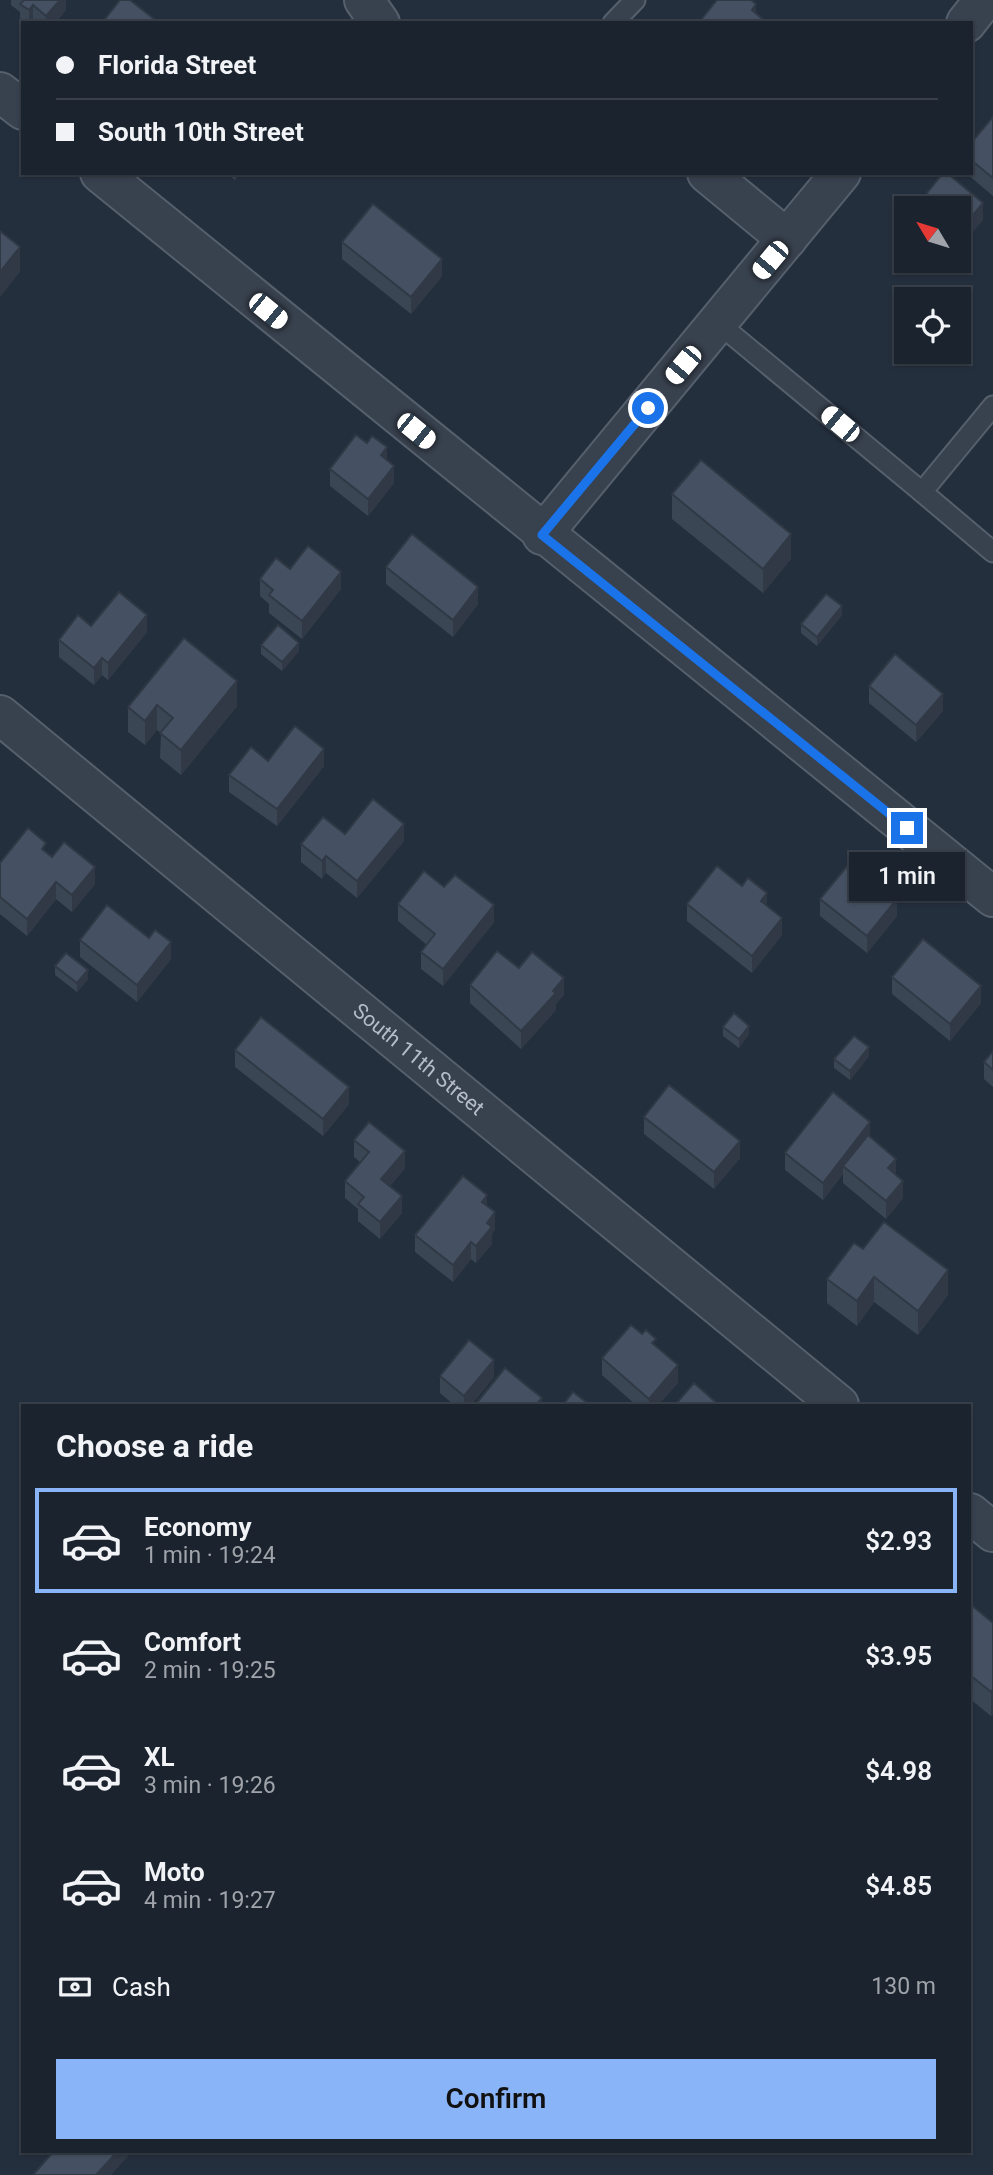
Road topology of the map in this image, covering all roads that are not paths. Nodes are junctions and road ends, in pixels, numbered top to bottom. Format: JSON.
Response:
{"nodes":[{"id":1,"x":364,"y":0,"type":"edge"},
{"id":2,"x":635,"y":0,"type":"edge"},
{"id":3,"x":984,"y":0,"type":"edge"},
{"id":4,"x":379,"y":21,"type":"edge"},
{"id":5,"x":615,"y":21,"type":"edge"},
{"id":6,"x":967,"y":21,"type":"edge"},
{"id":7,"x":0,"y":92,"type":"edge"},
{"id":8,"x":21,"y":108,"type":"edge"},
{"id":9,"x":102,"y":175,"type":"edge"},
{"id":10,"x":709,"y":175,"type":"edge"},
{"id":11,"x":839,"y":175,"type":"edge"},
{"id":12,"x":787,"y":239,"type":"junction"},
{"id":13,"x":718,"y":323,"type":"junction"},
{"id":14,"x":993,"y":406,"type":"edge"},
{"id":15,"x":922,"y":492,"type":"junction"},
{"id":16,"x":542,"y":535,"type":"junction"},
{"id":17,"x":993,"y":552,"type":"edge"},
{"id":18,"x":0,"y":715,"type":"edge"},
{"id":19,"x":993,"y":897,"type":"edge"},
{"id":20,"x":838,"y":1404,"type":"edge"},
{"id":21,"x":971,"y":1514,"type":"edge"},
{"id":22,"x":993,"y":1532,"type":"edge"}],
"edges":[{"from":1,"to":4,"type":"street"},
{"from":2,"to":5,"type":"lane"},
{"from":3,"to":6,"type":"street"},
{"from":7,"to":8,"type":"street"},
{"from":9,"to":16,"type":"street"},
{"from":10,"to":12,"type":"street"},
{"from":11,"to":12,"type":"street"},
{"from":12,"to":13,"type":"street"},
{"from":13,"to":15,"type":"lane"},
{"from":13,"to":16,"type":"street"},
{"from":14,"to":15,"type":"lane"},
{"from":15,"to":17,"type":"lane"},
{"from":16,"to":19,"type":"street"},
{"from":18,"to":20,"type":"street","name":"South 11th Street"},
{"from":21,"to":22,"type":"street"}]}
